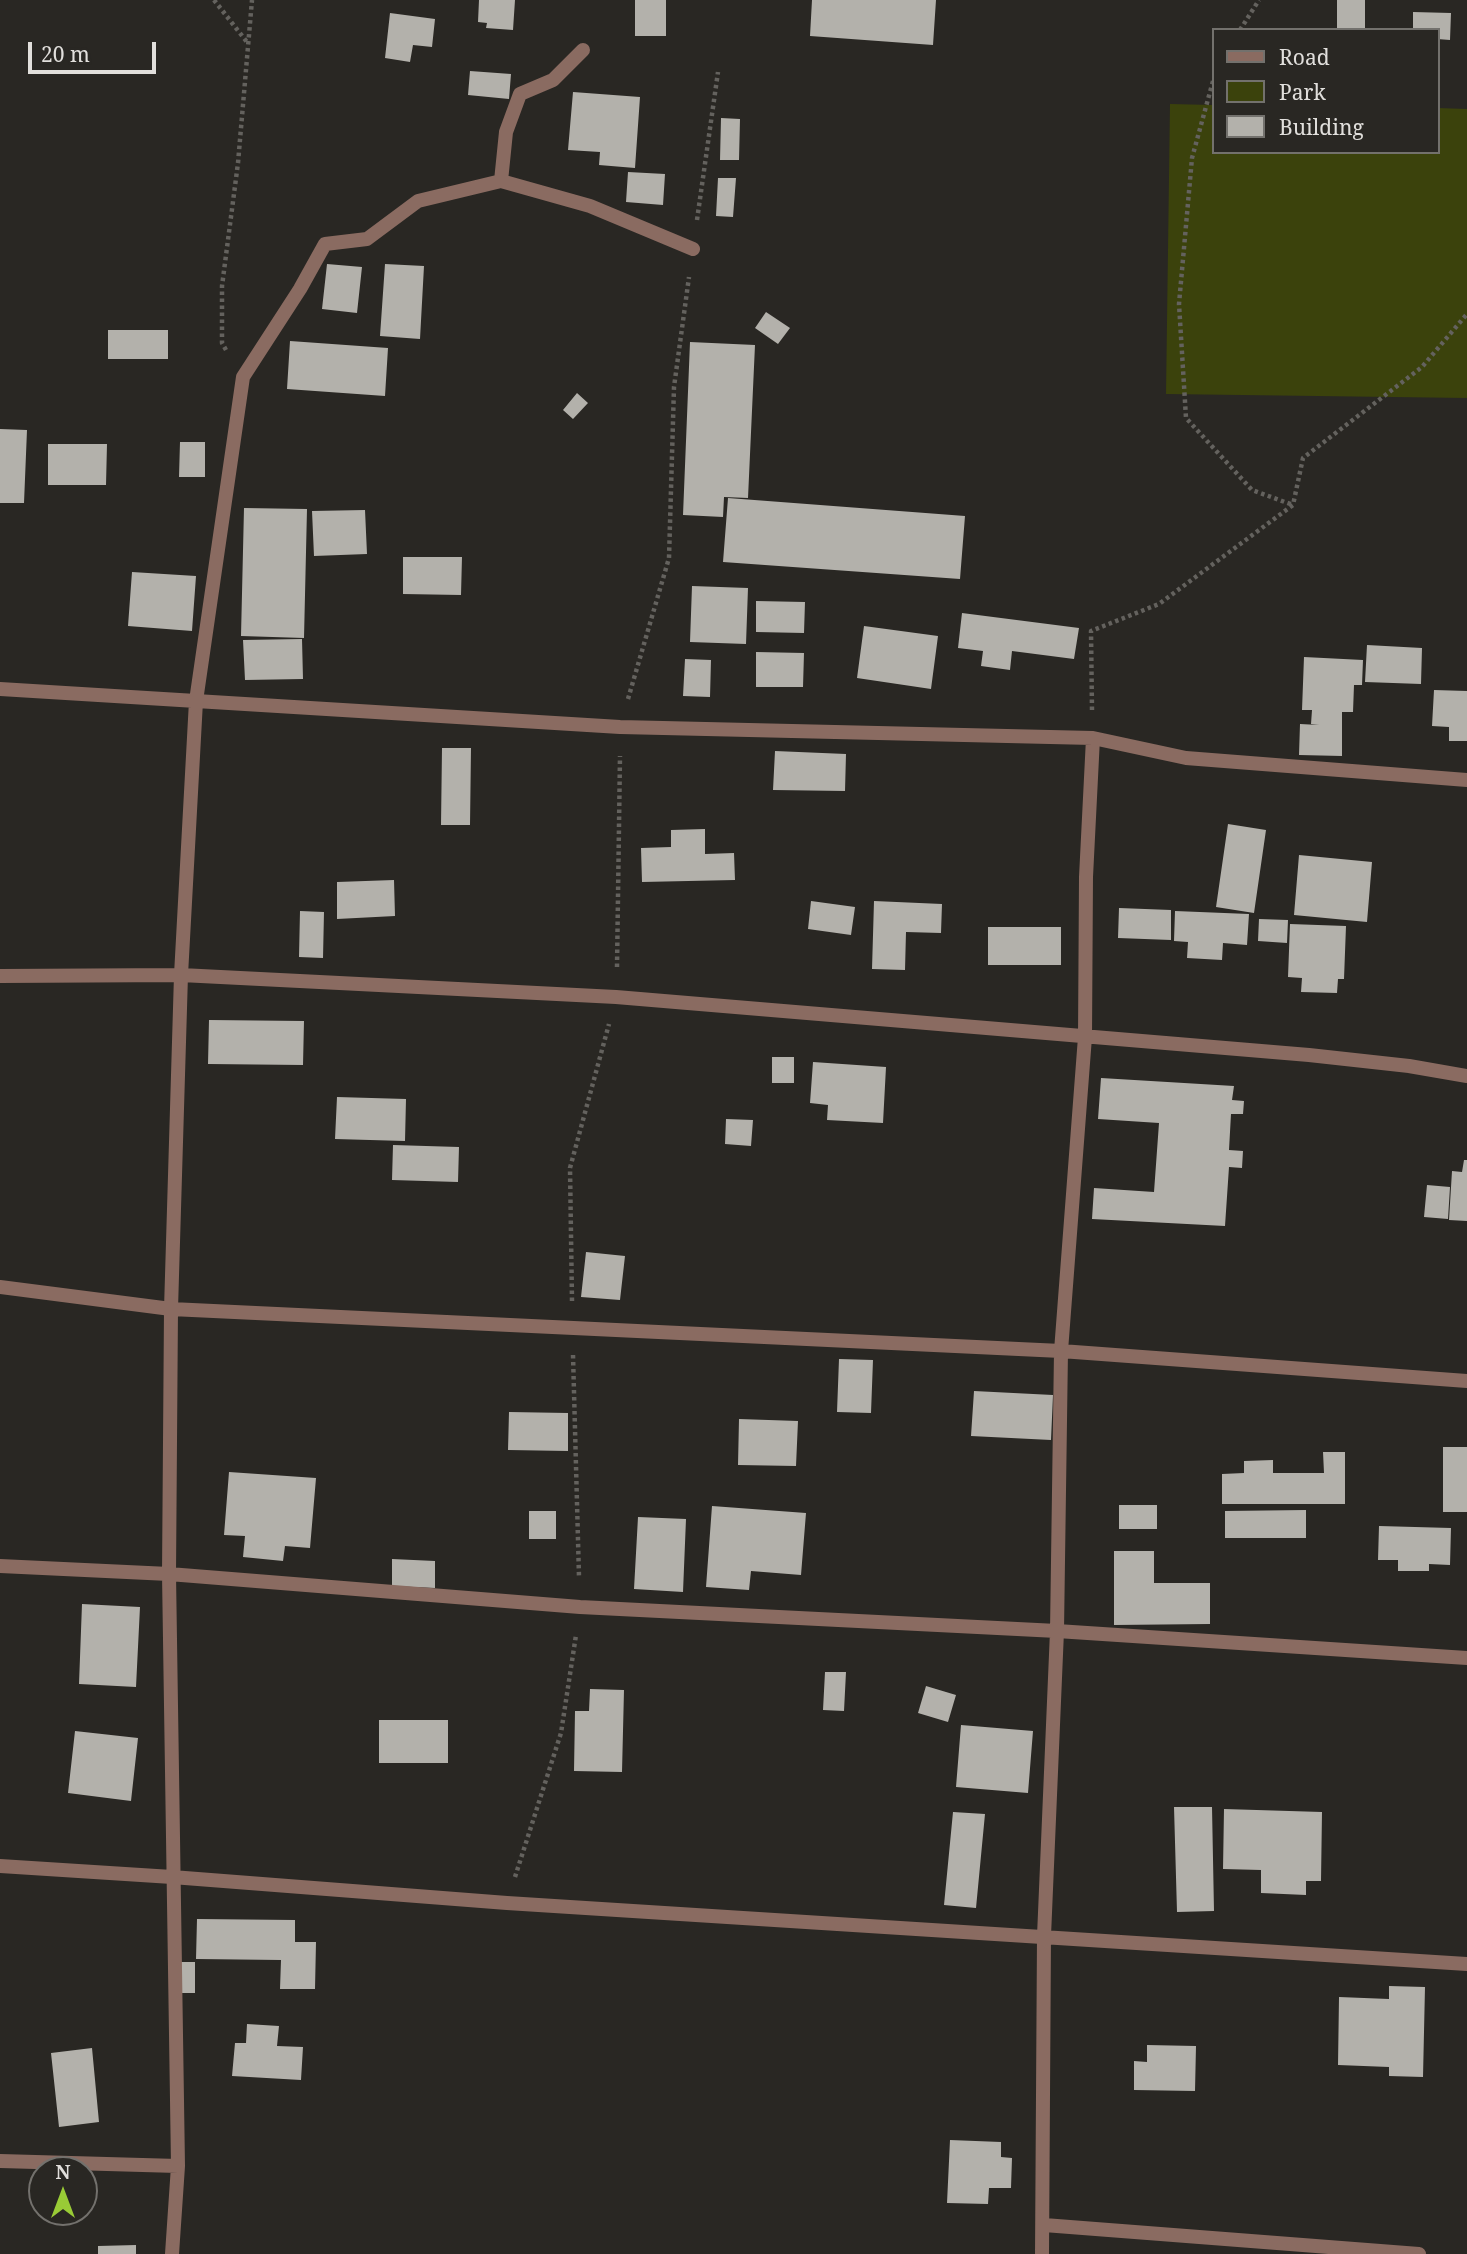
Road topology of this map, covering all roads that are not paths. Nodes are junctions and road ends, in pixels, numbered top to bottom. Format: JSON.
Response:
{"nodes":[{"id":1,"x":583,"y":50,"type":"dead end"},
{"id":2,"x":501,"y":181,"type":"junction"},
{"id":3,"x":693,"y":249,"type":"dead end"},
{"id":4,"x":0,"y":689,"type":"edge"},
{"id":5,"x":196,"y":701,"type":"junction"},
{"id":6,"x":1093,"y":738,"type":"junction"},
{"id":7,"x":1467,"y":780,"type":"edge"},
{"id":8,"x":181,"y":975,"type":"junction"},
{"id":9,"x":0,"y":976,"type":"edge"},
{"id":10,"x":1085,"y":1037,"type":"junction"},
{"id":11,"x":1467,"y":1076,"type":"edge"},
{"id":12,"x":0,"y":1287,"type":"edge"},
{"id":13,"x":171,"y":1309,"type":"junction"},
{"id":14,"x":1061,"y":1351,"type":"junction"},
{"id":15,"x":1467,"y":1381,"type":"edge"},
{"id":16,"x":0,"y":1566,"type":"edge"},
{"id":17,"x":169,"y":1574,"type":"junction"},
{"id":18,"x":1057,"y":1631,"type":"junction"},
{"id":19,"x":1467,"y":1658,"type":"edge"},
{"id":20,"x":0,"y":1866,"type":"edge"},
{"id":21,"x":172,"y":1877,"type":"junction"},
{"id":22,"x":1044,"y":1936,"type":"junction"},
{"id":23,"x":1467,"y":1964,"type":"edge"},
{"id":24,"x":0,"y":2161,"type":"edge"},
{"id":25,"x":178,"y":2166,"type":"junction"},
{"id":26,"x":1044,"y":2225,"type":"junction"},
{"id":27,"x":172,"y":2254,"type":"edge"},
{"id":28,"x":1042,"y":2254,"type":"edge"},
{"id":29,"x":1419,"y":2254,"type":"edge"}],
"edges":[{"from":1,"to":2,"type":"street"},
{"from":2,"to":3,"type":"street"},
{"from":2,"to":5,"type":"street"},
{"from":4,"to":5,"type":"street"},
{"from":5,"to":6,"type":"street"},
{"from":5,"to":8,"type":"street"},
{"from":6,"to":7,"type":"street"},
{"from":6,"to":10,"type":"street"},
{"from":8,"to":9,"type":"street"},
{"from":8,"to":10,"type":"street"},
{"from":8,"to":13,"type":"street"},
{"from":10,"to":11,"type":"street"},
{"from":10,"to":14,"type":"street"},
{"from":12,"to":13,"type":"street"},
{"from":13,"to":14,"type":"street"},
{"from":13,"to":17,"type":"street"},
{"from":14,"to":15,"type":"street"},
{"from":14,"to":18,"type":"street"},
{"from":16,"to":17,"type":"street"},
{"from":17,"to":18,"type":"street"},
{"from":17,"to":21,"type":"street"},
{"from":18,"to":19,"type":"street"},
{"from":18,"to":22,"type":"street"},
{"from":20,"to":21,"type":"street"},
{"from":21,"to":22,"type":"street"},
{"from":21,"to":25,"type":"street"},
{"from":22,"to":23,"type":"street"},
{"from":22,"to":26,"type":"street"},
{"from":24,"to":25,"type":"street"},
{"from":25,"to":27,"type":"street"},
{"from":26,"to":28,"type":"street"},
{"from":26,"to":29,"type":"street"}]}
